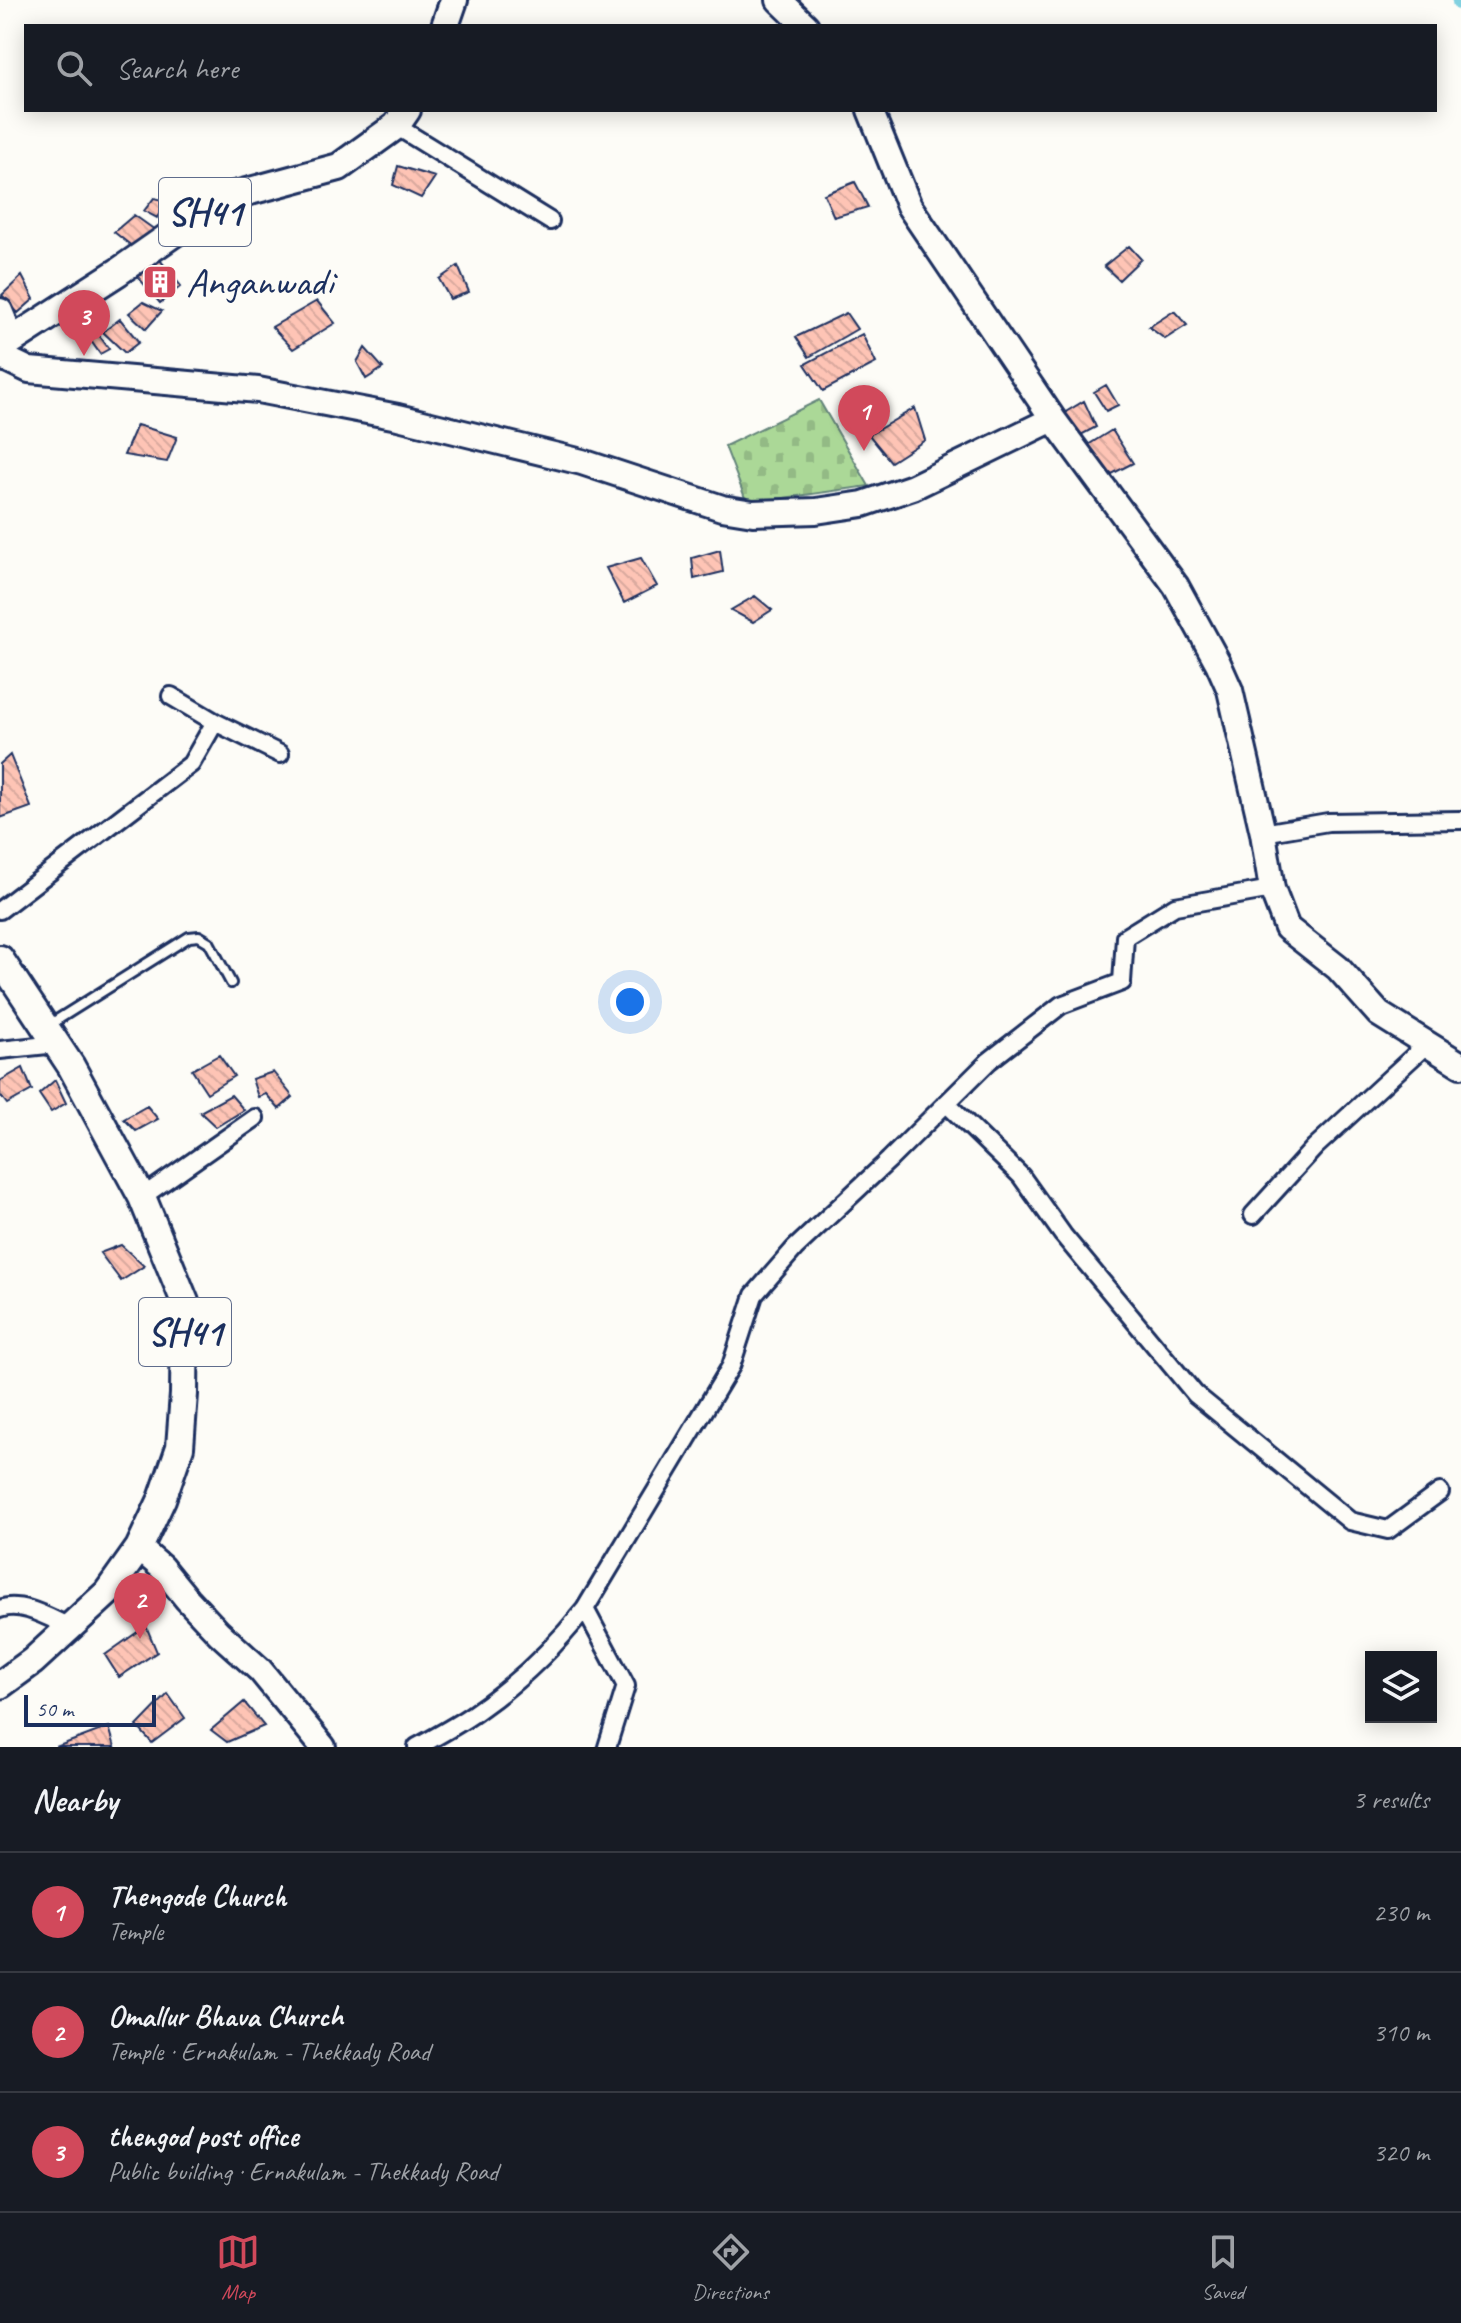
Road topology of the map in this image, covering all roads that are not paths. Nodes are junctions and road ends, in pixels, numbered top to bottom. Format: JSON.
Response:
{"nodes":[{"id":1,"x":454,"y":0,"type":"edge"},
{"id":2,"x":779,"y":0,"type":"edge"},
{"id":3,"x":446,"y":24,"type":"edge"},
{"id":4,"x":804,"y":24,"type":"edge"},
{"id":5,"x":871,"y":112,"type":"edge"},
{"id":6,"x":401,"y":118,"type":"edge"},
{"id":7,"x":550,"y":221,"type":"dead end"},
{"id":8,"x":0,"y":311,"type":"edge"},
{"id":9,"x":4,"y":348,"type":"edge"},
{"id":10,"x":1053,"y":419,"type":"junction"},
{"id":11,"x":171,"y":696,"type":"dead end"},
{"id":12,"x":215,"y":722,"type":"junction"},
{"id":13,"x":280,"y":754,"type":"dead end"},
{"id":14,"x":1461,"y":820,"type":"edge"},
{"id":15,"x":1263,"y":833,"type":"junction"},
{"id":16,"x":1272,"y":889,"type":"junction"},
{"id":17,"x":0,"y":910,"type":"edge"},
{"id":18,"x":0,"y":959,"type":"edge"},
{"id":19,"x":231,"y":983,"type":"dead end"},
{"id":20,"x":51,"y":1036,"type":"junction"},
{"id":21,"x":1428,"y":1043,"type":"junction"},
{"id":22,"x":0,"y":1050,"type":"edge"},
{"id":23,"x":1461,"y":1065,"type":"edge"},
{"id":24,"x":946,"y":1103,"type":"junction"},
{"id":25,"x":255,"y":1118,"type":"dead end"},
{"id":26,"x":142,"y":1197,"type":"junction"},
{"id":27,"x":1253,"y":1215,"type":"dead end"},
{"id":28,"x":1440,"y":1492,"type":"dead end"},
{"id":29,"x":139,"y":1548,"type":"junction"},
{"id":30,"x":0,"y":1609,"type":"edge"},
{"id":31,"x":585,"y":1609,"type":"junction"},
{"id":32,"x":70,"y":1627,"type":"junction"},
{"id":33,"x":0,"y":1685,"type":"edge"},
{"id":34,"x":323,"y":1747,"type":"edge"},
{"id":35,"x":417,"y":1747,"type":"edge"},
{"id":36,"x":607,"y":1747,"type":"edge"}],
"edges":[{"from":1,"to":3,"type":"main road"},
{"from":2,"to":4,"type":"street"},
{"from":5,"to":10,"type":"street"},
{"from":6,"to":7,"type":"street"},
{"from":6,"to":9,"type":"main road","number":"SH41"},
{"from":8,"to":9,"type":"street"},
{"from":9,"to":10,"type":"street"},
{"from":10,"to":15,"type":"street"},
{"from":11,"to":12,"type":"street"},
{"from":12,"to":13,"type":"street"},
{"from":12,"to":17,"type":"street"},
{"from":14,"to":15,"type":"street"},
{"from":15,"to":16,"type":"street"},
{"from":16,"to":21,"type":"street"},
{"from":16,"to":24,"type":"street"},
{"from":18,"to":20,"type":"main road","number":"SH41"},
{"from":19,"to":20,"type":"lane"},
{"from":20,"to":22,"type":"street"},
{"from":20,"to":26,"type":"main road","number":"SH41"},
{"from":21,"to":23,"type":"street"},
{"from":21,"to":27,"type":"street"},
{"from":24,"to":28,"type":"street"},
{"from":24,"to":31,"type":"street"},
{"from":25,"to":26,"type":"street"},
{"from":26,"to":29,"type":"main road","number":"SH41"},
{"from":29,"to":32,"type":"main road","number":"SH41"},
{"from":29,"to":34,"type":"street"},
{"from":30,"to":32,"type":"street"},
{"from":31,"to":35,"type":"street"},
{"from":31,"to":36,"type":"street"},
{"from":32,"to":33,"type":"main road","number":"SH41"}]}
